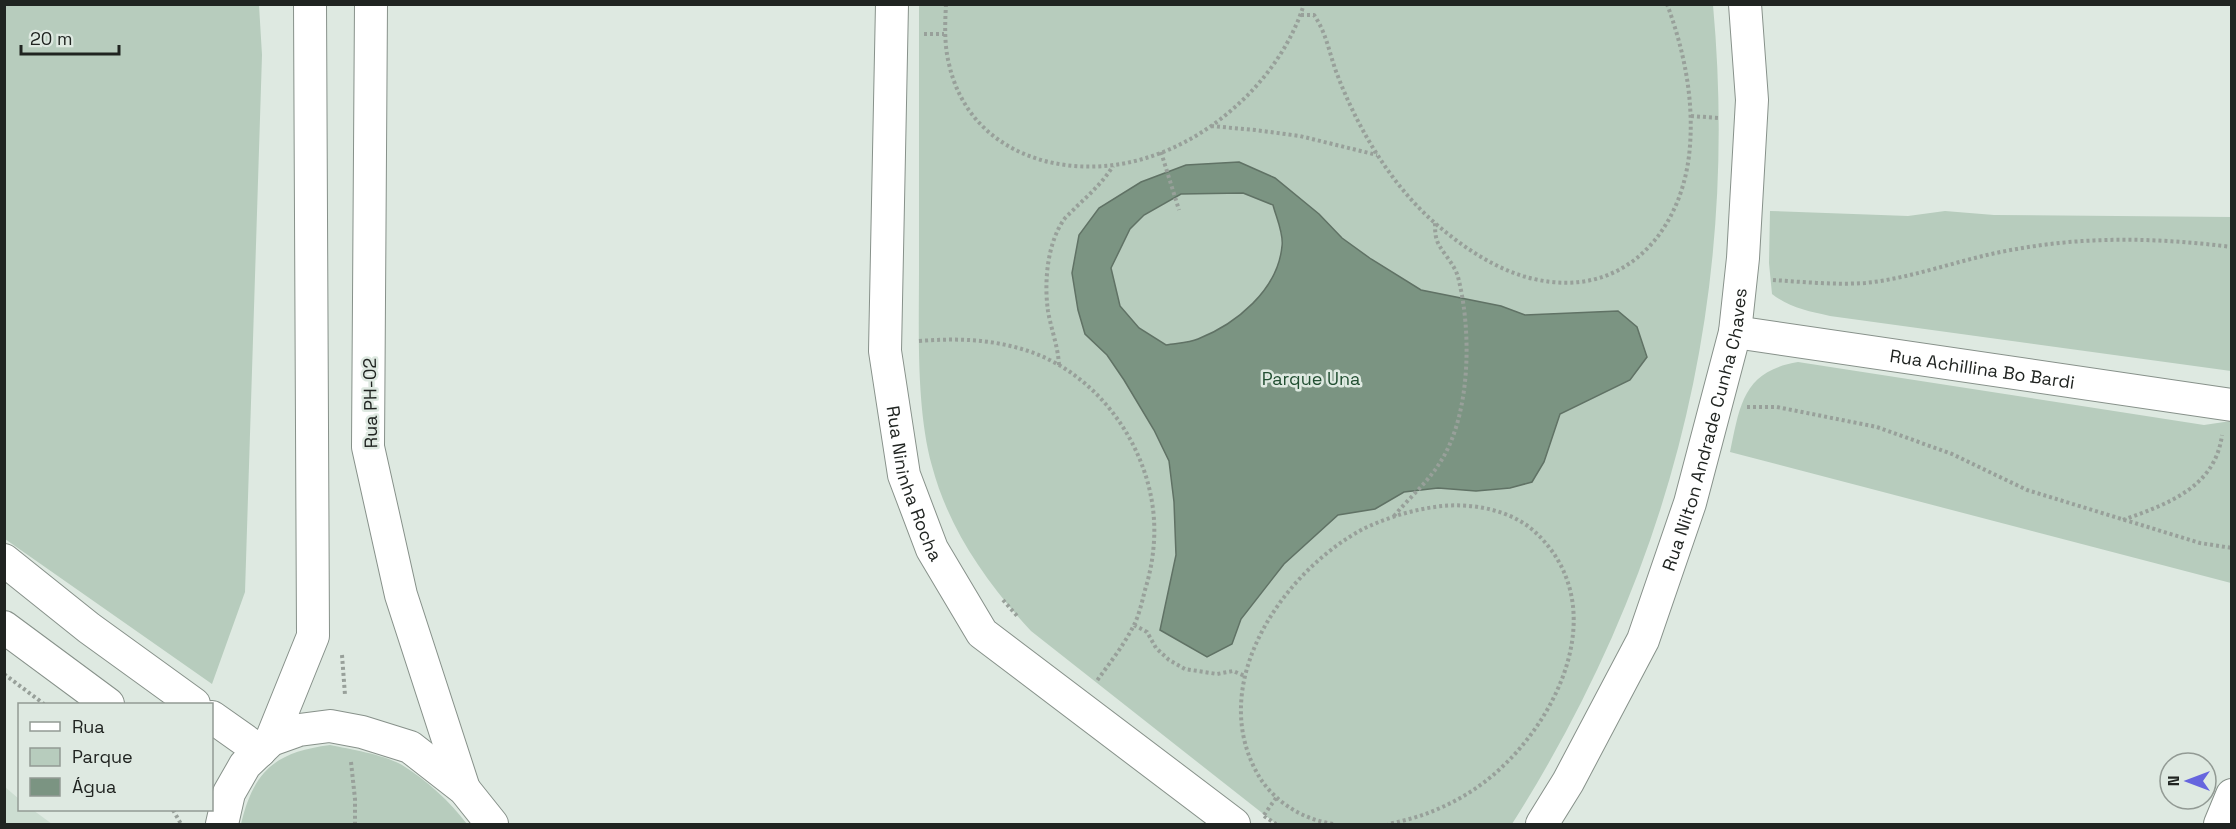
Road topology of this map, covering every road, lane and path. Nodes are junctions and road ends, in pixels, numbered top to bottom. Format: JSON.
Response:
{"nodes":[{"id":1,"x":310,"y":4,"type":"edge"},
{"id":2,"x":372,"y":4,"type":"edge"},
{"id":3,"x":892,"y":4,"type":"edge"},
{"id":4,"x":946,"y":4,"type":"edge"},
{"id":5,"x":1304,"y":4,"type":"edge"},
{"id":6,"x":1667,"y":4,"type":"edge"},
{"id":7,"x":1745,"y":4,"type":"edge"},
{"id":8,"x":1300,"y":15,"type":"junction"},
{"id":9,"x":919,"y":34,"type":"dead end"},
{"id":10,"x":944,"y":34,"type":"junction"},
{"id":11,"x":1719,"y":107,"type":"dead end"},
{"id":12,"x":1691,"y":116,"type":"junction"},
{"id":13,"x":1720,"y":118,"type":"junction"},
{"id":14,"x":1211,"y":126,"type":"junction"},
{"id":15,"x":1719,"y":129,"type":"dead end"},
{"id":16,"x":1161,"y":152,"type":"junction"},
{"id":17,"x":1378,"y":155,"type":"junction"},
{"id":18,"x":1113,"y":166,"type":"junction"},
{"id":19,"x":1179,"y":210,"type":"dead end"},
{"id":20,"x":1435,"y":223,"type":"junction"},
{"id":21,"x":2232,"y":247,"type":"edge"},
{"id":22,"x":1741,"y":278,"type":"junction"},
{"id":23,"x":919,"y":329,"type":"dead end"},
{"id":24,"x":1735,"y":332,"type":"junction"},
{"id":25,"x":1059,"y":365,"type":"junction"},
{"id":26,"x":2229,"y":405,"type":"edge"},
{"id":27,"x":1715,"y":407,"type":"junction"},
{"id":28,"x":1393,"y":516,"type":"junction"},
{"id":29,"x":2123,"y":521,"type":"junction"},
{"id":30,"x":2232,"y":548,"type":"edge"},
{"id":31,"x":4,"y":560,"type":"edge"},
{"id":32,"x":1002,"y":600,"type":"dead end"},
{"id":33,"x":1024,"y":623,"type":"dead end"},
{"id":34,"x":1134,"y":625,"type":"junction"},
{"id":35,"x":4,"y":627,"type":"edge"},
{"id":36,"x":4,"y":675,"type":"edge"},
{"id":37,"x":1087,"y":675,"type":"dead end"},
{"id":38,"x":1245,"y":676,"type":"junction"},
{"id":39,"x":42,"y":703,"type":"edge"},
{"id":40,"x":105,"y":703,"type":"edge"},
{"id":41,"x":191,"y":703,"type":"edge"},
{"id":42,"x":213,"y":718,"type":"edge"},
{"id":43,"x":265,"y":745,"type":"junction"},
{"id":44,"x":464,"y":789,"type":"junction"},
{"id":45,"x":2232,"y":795,"type":"edge"},
{"id":46,"x":1276,"y":798,"type":"junction"},
{"id":47,"x":213,"y":809,"type":"edge"},
{"id":48,"x":174,"y":811,"type":"edge"},
{"id":49,"x":1264,"y":815,"type":"junction"},
{"id":50,"x":1244,"y":816,"type":"edge"},
{"id":51,"x":222,"y":824,"type":"edge"},
{"id":52,"x":181,"y":825,"type":"edge"},
{"id":53,"x":492,"y":825,"type":"edge"},
{"id":54,"x":1275,"y":825,"type":"edge"},
{"id":55,"x":1333,"y":825,"type":"edge"},
{"id":56,"x":1388,"y":825,"type":"edge"},
{"id":57,"x":1542,"y":825,"type":"edge"},
{"id":58,"x":2220,"y":825,"type":"edge"}],
"edges":[{"from":1,"to":43,"type":"street"},
{"from":2,"to":44,"type":"street","name":"Rua PH-02"},
{"from":3,"to":50,"type":"street","name":"Rua Nininha Rocha"},
{"from":4,"to":10,"type":"path"},
{"from":5,"to":8,"type":"path"},
{"from":6,"to":12,"type":"path"},
{"from":7,"to":22,"type":"street","name":"Rua Nilton Andrade Cunha Chaves"},
{"from":8,"to":14,"type":"path"},
{"from":8,"to":17,"type":"path"},
{"from":9,"to":10,"type":"path"},
{"from":10,"to":18,"type":"path"},
{"from":11,"to":13,"type":"path"},
{"from":12,"to":13,"type":"path"},
{"from":12,"to":20,"type":"path"},
{"from":13,"to":15,"type":"path"},
{"from":14,"to":16,"type":"path"},
{"from":14,"to":17,"type":"path"},
{"from":16,"to":18,"type":"path"},
{"from":16,"to":19,"type":"path"},
{"from":17,"to":20,"type":"path"},
{"from":18,"to":25,"type":"path"},
{"from":20,"to":28,"type":"path"},
{"from":21,"to":22,"type":"path"},
{"from":22,"to":24,"type":"street","name":"Rua Nilton Andrade Cunha Chaves"},
{"from":23,"to":25,"type":"path"},
{"from":24,"to":26,"type":"street","name":"Rua Achillina Bo Bardi"},
{"from":24,"to":27,"type":"street","name":"Rua Nilton Andrade Cunha Chaves"},
{"from":25,"to":34,"type":"path"},
{"from":26,"to":29,"type":"path"},
{"from":27,"to":29,"type":"path"},
{"from":27,"to":57,"type":"street","name":"Rua Nilton Andrade Cunha Chaves"},
{"from":28,"to":38,"type":"path"},
{"from":28,"to":56,"type":"path"},
{"from":29,"to":30,"type":"path"},
{"from":31,"to":41,"type":"street"},
{"from":32,"to":33,"type":"path"},
{"from":34,"to":37,"type":"path"},
{"from":34,"to":38,"type":"path"},
{"from":35,"to":40,"type":"street"},
{"from":36,"to":39,"type":"path"},
{"from":38,"to":46,"type":"path"},
{"from":42,"to":43,"type":"street"},
{"from":43,"to":44,"type":"street"},
{"from":43,"to":51,"type":"street"},
{"from":44,"to":53,"type":"street"},
{"from":45,"to":58,"type":"street"},
{"from":46,"to":49,"type":"path"},
{"from":46,"to":55,"type":"path"},
{"from":47,"to":51,"type":"street"},
{"from":48,"to":52,"type":"path"},
{"from":49,"to":50,"type":"path"},
{"from":49,"to":54,"type":"path"}]}
